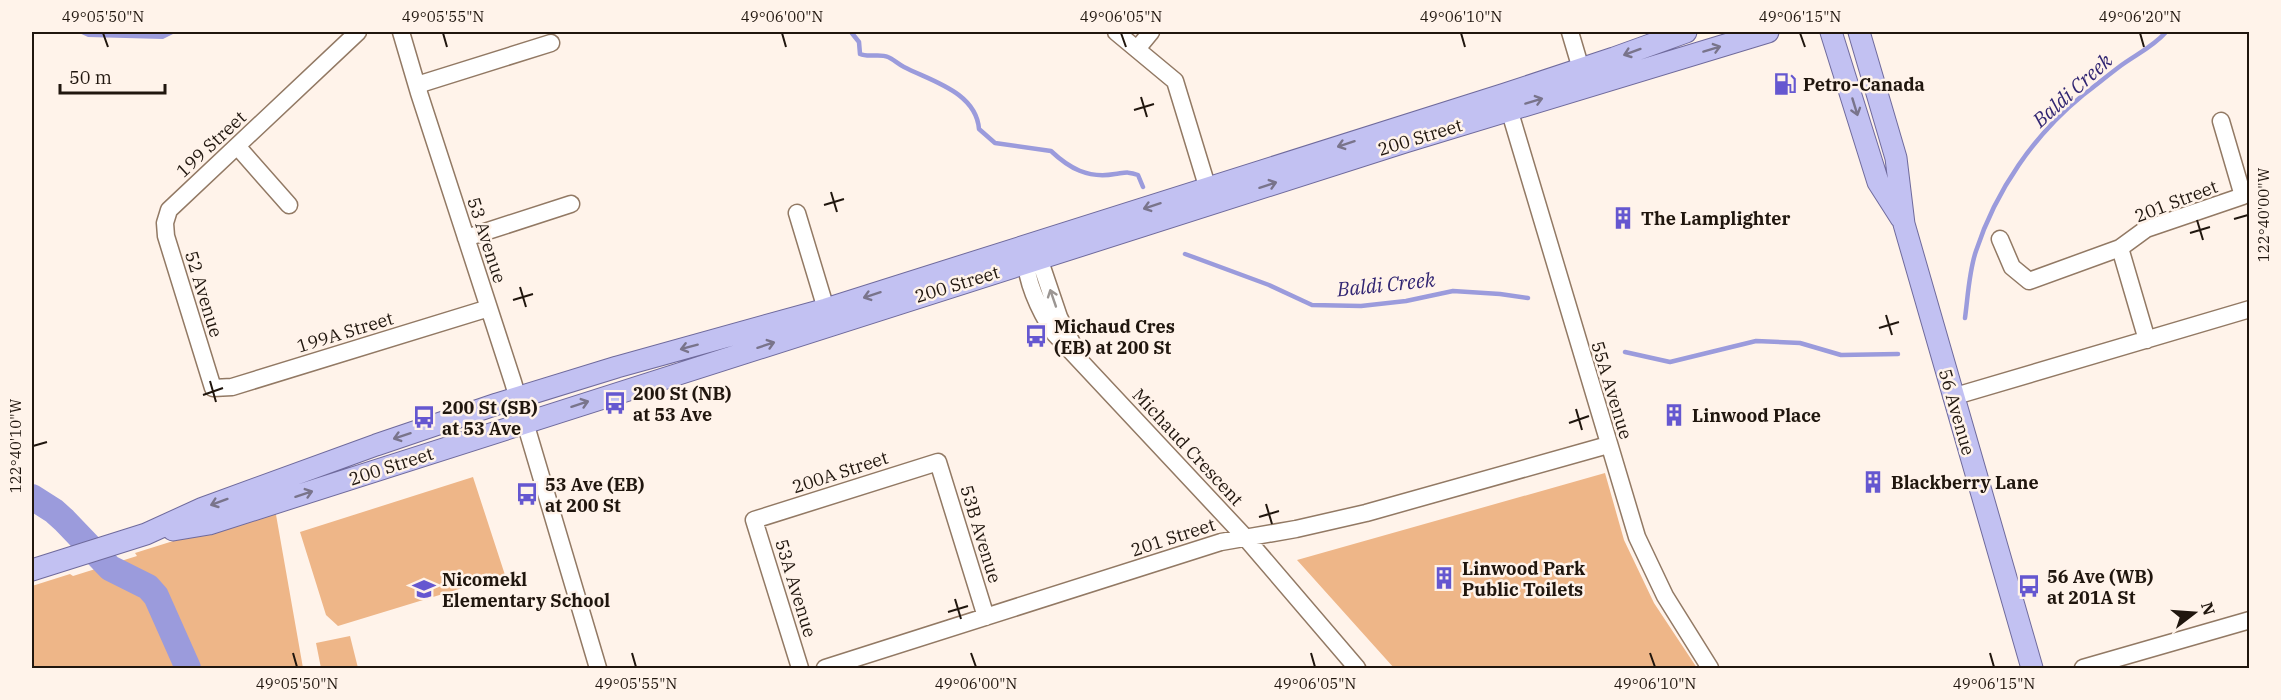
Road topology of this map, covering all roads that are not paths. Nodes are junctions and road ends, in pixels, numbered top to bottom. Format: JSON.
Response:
{"nodes":[{"id":1,"x":358,"y":32,"type":"edge"},
{"id":2,"x":401,"y":32,"type":"edge"},
{"id":3,"x":1116,"y":32,"type":"edge"},
{"id":4,"x":1151,"y":32,"type":"edge"},
{"id":5,"x":1570,"y":32,"type":"edge"},
{"id":6,"x":1686,"y":32,"type":"edge"},
{"id":7,"x":1768,"y":32,"type":"edge"},
{"id":8,"x":1832,"y":32,"type":"edge"},
{"id":9,"x":1859,"y":32,"type":"edge"},
{"id":10,"x":551,"y":43,"type":"dead end"},
{"id":11,"x":1137,"y":49,"type":"junction"},
{"id":12,"x":1581,"y":69,"type":"junction"},
{"id":13,"x":417,"y":85,"type":"junction"},
{"id":14,"x":1509,"y":109,"type":"junction"},
{"id":15,"x":2221,"y":121,"type":"dead end"},
{"id":16,"x":237,"y":146,"type":"junction"},
{"id":17,"x":1210,"y":195,"type":"junction"},
{"id":18,"x":571,"y":204,"type":"dead end"},
{"id":19,"x":289,"y":205,"type":"dead end"},
{"id":20,"x":169,"y":210,"type":"joint"},
{"id":21,"x":797,"y":213,"type":"dead end"},
{"id":22,"x":1904,"y":224,"type":"junction"},
{"id":23,"x":466,"y":238,"type":"junction"},
{"id":24,"x":2000,"y":239,"type":"dead end"},
{"id":25,"x":2120,"y":248,"type":"junction"},
{"id":26,"x":1031,"y":255,"type":"junction"},
{"id":27,"x":489,"y":308,"type":"junction"},
{"id":28,"x":2250,"y":309,"type":"edge"},
{"id":29,"x":828,"y":317,"type":"junction"},
{"id":30,"x":2147,"y":340,"type":"junction"},
{"id":31,"x":213,"y":388,"type":"joint"},
{"id":32,"x":1952,"y":397,"type":"junction"},
{"id":33,"x":517,"y":398,"type":"junction"},
{"id":34,"x":524,"y":422,"type":"junction"},
{"id":35,"x":1608,"y":445,"type":"junction"},
{"id":36,"x":938,"y":462,"type":"joint"},
{"id":37,"x":754,"y":520,"type":"joint"},
{"id":38,"x":1244,"y":536,"type":"junction"},
{"id":39,"x":136,"y":537,"type":"junction"},
{"id":40,"x":32,"y":570,"type":"edge"},
{"id":41,"x":986,"y":617,"type":"junction"},
{"id":42,"x":2250,"y":620,"type":"edge"},
{"id":43,"x":598,"y":669,"type":"edge"},
{"id":44,"x":800,"y":669,"type":"edge"},
{"id":45,"x":825,"y":669,"type":"edge"},
{"id":46,"x":1357,"y":669,"type":"edge"},
{"id":47,"x":1710,"y":669,"type":"edge"},
{"id":48,"x":2032,"y":669,"type":"edge"},
{"id":49,"x":2084,"y":669,"type":"edge"}],
"edges":[{"from":1,"to":16,"type":"street","name":"199 Street"},
{"from":2,"to":13,"type":"street","name":"53 Avenue"},
{"from":3,"to":11,"type":"street"},
{"from":4,"to":11,"type":"street"},
{"from":5,"to":12,"type":"street"},
{"from":6,"to":12,"type":"main road","name":"200 Street","one_way":true},
{"from":14,"to":7,"type":"main road","name":"200 Street","one_way":true},
{"from":8,"to":22,"type":"main road","name":"56 Avenue","one_way":true},
{"from":9,"to":22,"type":"main road","name":"56 Avenue"},
{"from":10,"to":13,"type":"street"},
{"from":11,"to":17,"type":"street"},
{"from":12,"to":17,"type":"main road","name":"200 Street","one_way":true},
{"from":13,"to":23,"type":"street","name":"53 Avenue"},
{"from":17,"to":14,"type":"main road","name":"200 Street","one_way":true},
{"from":14,"to":35,"type":"street","name":"55A Avenue"},
{"from":15,"to":25,"type":"street","name":"201 Street"},
{"from":16,"to":19,"type":"street"},
{"from":16,"to":20,"type":"street","name":"199 Street"},
{"from":17,"to":26,"type":"main road","name":"200 Street"},
{"from":18,"to":23,"type":"street"},
{"from":20,"to":31,"type":"street","name":"52 Avenue"},
{"from":21,"to":29,"type":"street"},
{"from":22,"to":32,"type":"main road","name":"56 Avenue"},
{"from":23,"to":27,"type":"street","name":"53 Avenue"},
{"from":24,"to":25,"type":"street","name":"201 Street"},
{"from":25,"to":30,"type":"street"},
{"from":26,"to":29,"type":"main road","name":"200 Street"},
{"from":26,"to":38,"type":"street","name":"Michaud Crescent"},
{"from":27,"to":31,"type":"street","name":"199A Street"},
{"from":27,"to":33,"type":"street","name":"53 Avenue"},
{"from":28,"to":30,"type":"street"},
{"from":29,"to":33,"type":"main road","name":"200 Street","one_way":true},
{"from":34,"to":29,"type":"main road","name":"200 Street","one_way":true},
{"from":30,"to":32,"type":"street"},
{"from":32,"to":48,"type":"main road","name":"56 Avenue"},
{"from":33,"to":34,"type":"street","name":"53 Avenue"},
{"from":33,"to":39,"type":"main road","name":"200 Street","one_way":true},
{"from":39,"to":34,"type":"main road","name":"200 Street","one_way":true},
{"from":34,"to":43,"type":"street","name":"53 Avenue"},
{"from":35,"to":38,"type":"street","name":"201 Street"},
{"from":35,"to":47,"type":"street","name":"55A Avenue"},
{"from":36,"to":37,"type":"street","name":"200A Street"},
{"from":36,"to":41,"type":"street","name":"53B Avenue"},
{"from":37,"to":44,"type":"street","name":"53A Avenue"},
{"from":38,"to":41,"type":"street","name":"201 Street"},
{"from":38,"to":46,"type":"street","name":"Michaud Crescent"},
{"from":39,"to":40,"type":"main road","name":"200 Street"},
{"from":41,"to":45,"type":"street","name":"201 Street"},
{"from":42,"to":49,"type":"street"}]}
